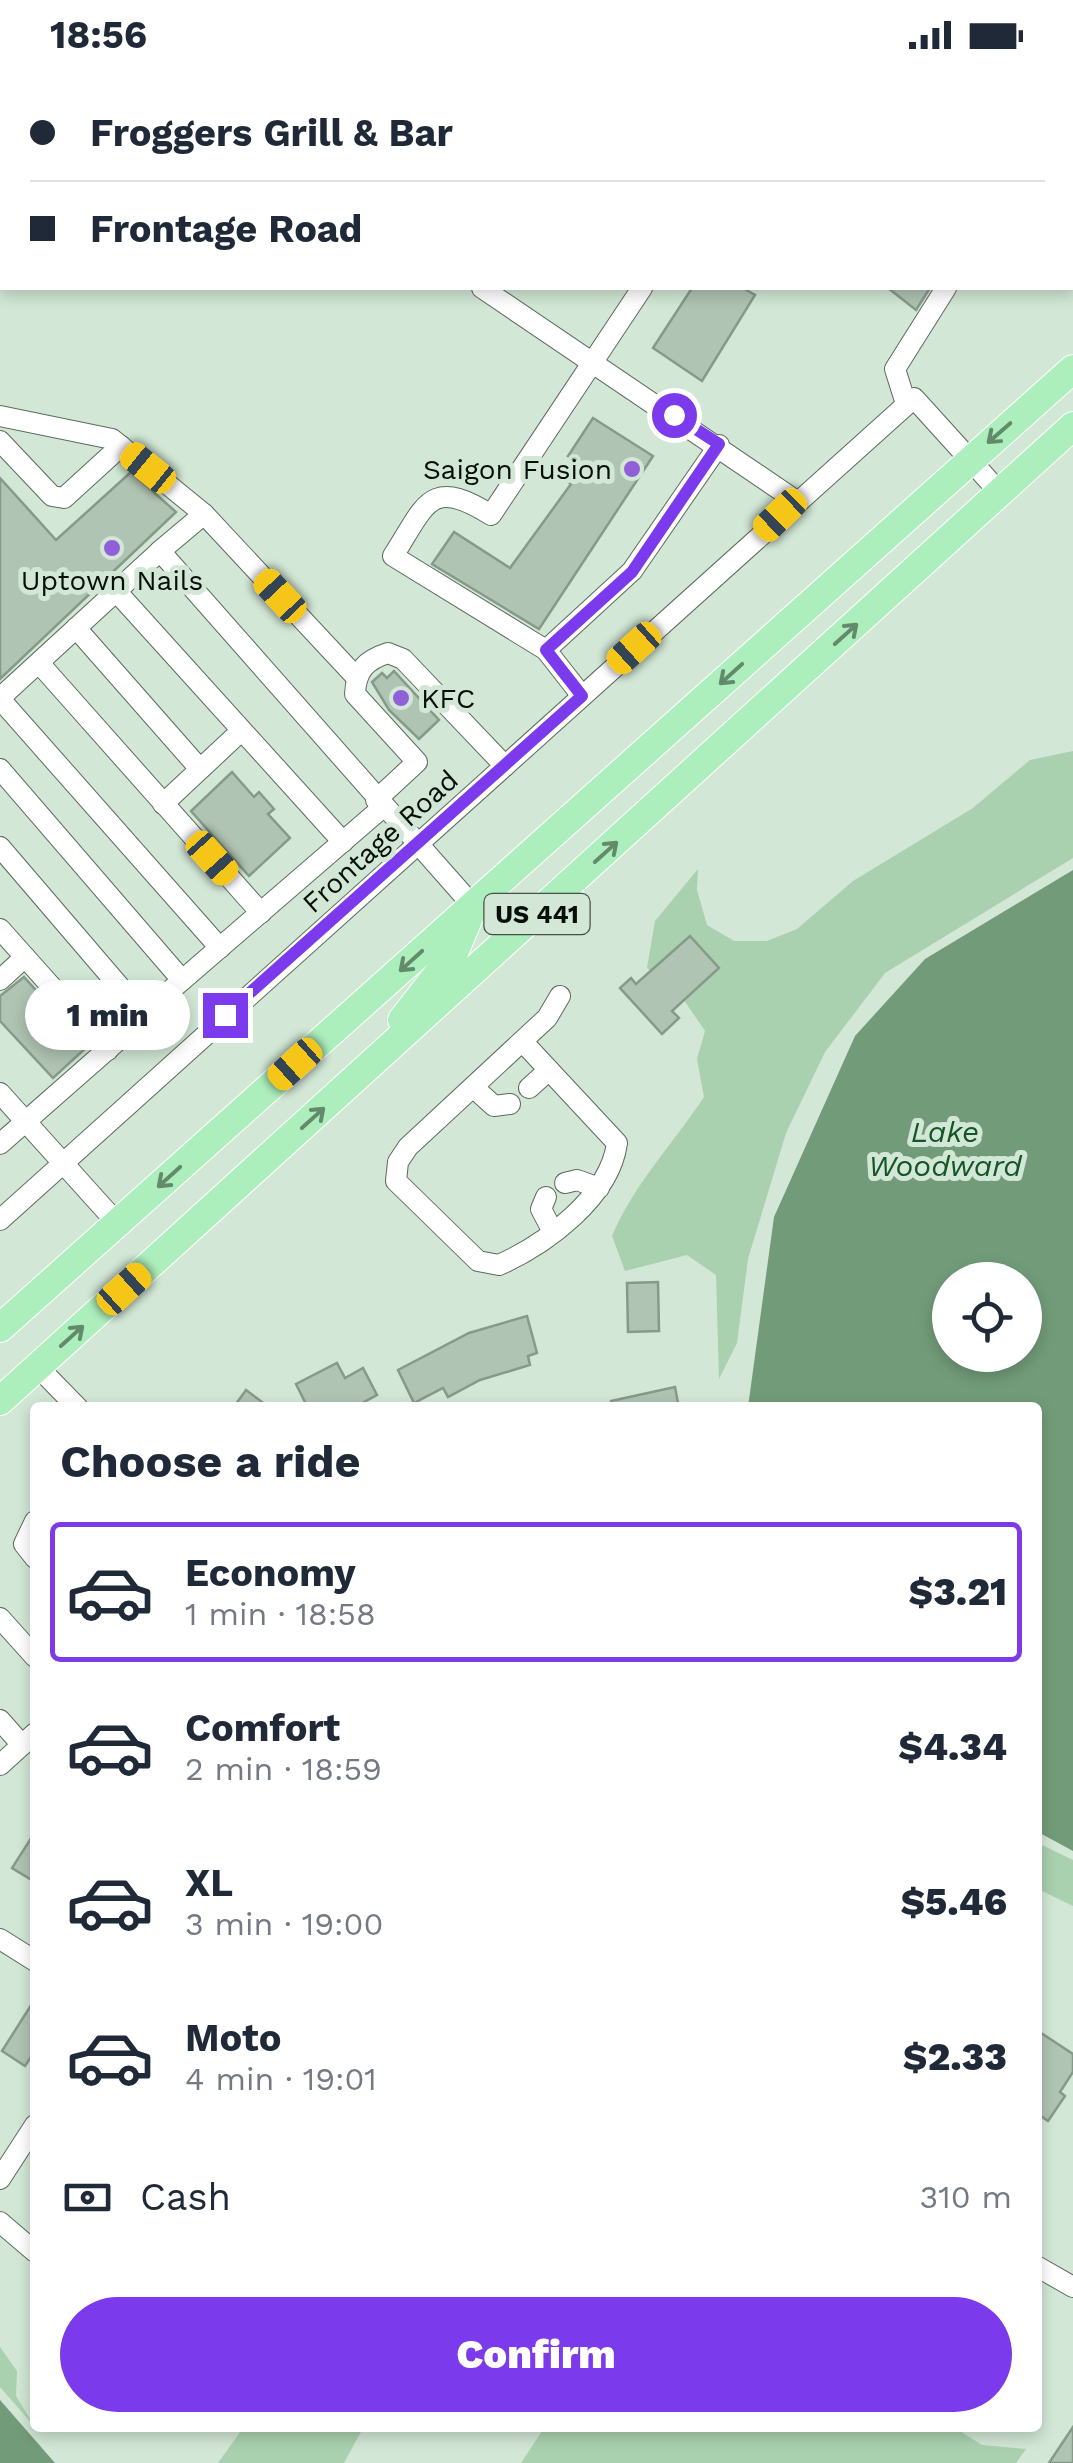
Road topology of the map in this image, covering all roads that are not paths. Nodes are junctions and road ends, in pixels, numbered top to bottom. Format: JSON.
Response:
{"nodes":[{"id":1,"x":485,"y":290,"type":"edge"},
{"id":2,"x":641,"y":290,"type":"edge"},
{"id":3,"x":945,"y":290,"type":"edge"},
{"id":4,"x":594,"y":360,"type":"junction"},
{"id":5,"x":1073,"y":369,"type":"edge"},
{"id":6,"x":906,"y":404,"type":"junction"},
{"id":7,"x":0,"y":416,"type":"edge"},
{"id":8,"x":1073,"y":426,"type":"edge"},
{"id":9,"x":0,"y":442,"type":"edge"},
{"id":10,"x":719,"y":444,"type":"junction"},
{"id":11,"x":122,"y":446,"type":"junction"},
{"id":12,"x":970,"y":459,"type":"junction"},
{"id":13,"x":1001,"y":494,"type":"junction"},
{"id":14,"x":795,"y":500,"type":"junction"},
{"id":15,"x":204,"y":514,"type":"junction"},
{"id":16,"x":160,"y":551,"type":"junction"},
{"id":17,"x":116,"y":591,"type":"junction"},
{"id":18,"x":76,"y":628,"type":"junction"},
{"id":19,"x":546,"y":650,"type":"junction"},
{"id":20,"x":39,"y":663,"type":"junction"},
{"id":21,"x":356,"y":677,"type":"junction"},
{"id":22,"x":582,"y":696,"type":"junction"},
{"id":23,"x":0,"y":698,"type":"edge"},
{"id":24,"x":241,"y":731,"type":"junction"},
{"id":25,"x":505,"y":766,"type":"junction"},
{"id":26,"x":0,"y":769,"type":"edge"},
{"id":27,"x":200,"y":769,"type":"junction"},
{"id":28,"x":163,"y":804,"type":"junction"},
{"id":29,"x":380,"y":804,"type":"junction"},
{"id":30,"x":343,"y":842,"type":"junction"},
{"id":31,"x":416,"y":846,"type":"junction"},
{"id":32,"x":0,"y":848,"type":"edge"},
{"id":33,"x":473,"y":906,"type":"junction"},
{"id":34,"x":260,"y":913,"type":"junction"},
{"id":35,"x":0,"y":929,"type":"edge"},
{"id":36,"x":220,"y":948,"type":"junction"},
{"id":37,"x":25,"y":957,"type":"junction"},
{"id":38,"x":0,"y":980,"type":"edge"},
{"id":39,"x":182,"y":980,"type":"junction"},
{"id":40,"x":560,"y":996,"type":"dead end"},
{"id":41,"x":143,"y":1014,"type":"junction"},
{"id":42,"x":522,"y":1042,"type":"junction"},
{"id":43,"x":108,"y":1050,"type":"junction"},
{"id":44,"x":549,"y":1070,"type":"junction"},
{"id":45,"x":354,"y":1080,"type":"junction"},
{"id":46,"x":473,"y":1087,"type":"junction"},
{"id":47,"x":529,"y":1088,"type":"dead end"},
{"id":48,"x":0,"y":1093,"type":"edge"},
{"id":49,"x":510,"y":1104,"type":"dead end"},
{"id":50,"x":26,"y":1121,"type":"junction"},
{"id":51,"x":0,"y":1144,"type":"edge"},
{"id":52,"x":64,"y":1163,"type":"junction"},
{"id":53,"x":565,"y":1183,"type":"dead end"},
{"id":54,"x":599,"y":1188,"type":"junction"},
{"id":55,"x":546,"y":1198,"type":"dead end"},
{"id":56,"x":0,"y":1220,"type":"edge"},
{"id":57,"x":117,"y":1223,"type":"junction"},
{"id":58,"x":553,"y":1232,"type":"junction"},
{"id":59,"x":0,"y":1328,"type":"edge"},
{"id":60,"x":38,"y":1367,"type":"junction"},
{"id":61,"x":0,"y":1401,"type":"edge"},
{"id":62,"x":72,"y":1402,"type":"edge"},
{"id":63,"x":0,"y":1618,"type":"edge"},
{"id":64,"x":30,"y":1651,"type":"edge"},
{"id":65,"x":0,"y":1720,"type":"edge"},
{"id":66,"x":28,"y":1739,"type":"edge"},
{"id":67,"x":0,"y":1765,"type":"edge"},
{"id":68,"x":0,"y":1940,"type":"edge"},
{"id":69,"x":30,"y":1958,"type":"edge"},
{"id":70,"x":30,"y":2133,"type":"edge"},
{"id":71,"x":0,"y":2180,"type":"edge"},
{"id":72,"x":0,"y":2222,"type":"edge"},
{"id":73,"x":30,"y":2248,"type":"edge"},
{"id":74,"x":1042,"y":2269,"type":"edge"},
{"id":75,"x":1073,"y":2287,"type":"edge"}],
"edges":[{"from":1,"to":4,"type":"street"},
{"from":2,"to":4,"type":"street"},
{"from":3,"to":6,"type":"street"},
{"from":4,"to":10,"type":"street"},
{"from":4,"to":19,"type":"street"},
{"from":5,"to":12,"type":"main road","number":"US 441","one_way":true},
{"from":6,"to":12,"type":"street"},
{"from":6,"to":14,"type":"street","name":"Frontage Road"},
{"from":7,"to":11,"type":"street"},
{"from":8,"to":13,"type":"main road","number":"US 441"},
{"from":9,"to":11,"type":"street"},
{"from":10,"to":14,"type":"street"},
{"from":10,"to":19,"type":"street"},
{"from":11,"to":15,"type":"street"},
{"from":12,"to":13,"type":"street"},
{"from":12,"to":33,"type":"main road","number":"US 441","one_way":true},
{"from":45,"to":13,"type":"main road","number":"US 441","one_way":true},
{"from":14,"to":22,"type":"street","name":"Frontage Road"},
{"from":15,"to":16,"type":"street"},
{"from":15,"to":21,"type":"street"},
{"from":16,"to":17,"type":"street"},
{"from":16,"to":29,"type":"street"},
{"from":17,"to":18,"type":"street"},
{"from":17,"to":24,"type":"street"},
{"from":18,"to":20,"type":"street"},
{"from":18,"to":27,"type":"street"},
{"from":19,"to":22,"type":"street"},
{"from":20,"to":23,"type":"street"},
{"from":20,"to":28,"type":"street"},
{"from":21,"to":25,"type":"street"},
{"from":21,"to":29,"type":"street"},
{"from":22,"to":25,"type":"street","name":"Frontage Road"},
{"from":23,"to":36,"type":"street"},
{"from":24,"to":27,"type":"street"},
{"from":24,"to":30,"type":"street"},
{"from":25,"to":31,"type":"street","name":"Frontage Road"},
{"from":26,"to":39,"type":"street"},
{"from":27,"to":28,"type":"street"},
{"from":28,"to":34,"type":"street"},
{"from":29,"to":30,"type":"street"},
{"from":29,"to":31,"type":"street"},
{"from":30,"to":34,"type":"street"},
{"from":31,"to":33,"type":"street"},
{"from":31,"to":52,"type":"street","name":"Frontage Road"},
{"from":32,"to":41,"type":"street"},
{"from":33,"to":45,"type":"main road"},
{"from":33,"to":57,"type":"main road","number":"US 441","one_way":true},
{"from":34,"to":36,"type":"street"},
{"from":35,"to":37,"type":"street"},
{"from":36,"to":39,"type":"street"},
{"from":37,"to":38,"type":"street"},
{"from":37,"to":43,"type":"street"},
{"from":39,"to":41,"type":"street"},
{"from":40,"to":42,"type":"street"},
{"from":41,"to":43,"type":"street"},
{"from":42,"to":44,"type":"street"},
{"from":42,"to":46,"type":"street"},
{"from":43,"to":50,"type":"street"},
{"from":44,"to":47,"type":"street"},
{"from":44,"to":54,"type":"street"},
{"from":60,"to":45,"type":"main road","number":"US 441","one_way":true},
{"from":46,"to":49,"type":"street"},
{"from":46,"to":58,"type":"street"},
{"from":48,"to":50,"type":"street"},
{"from":50,"to":51,"type":"street"},
{"from":50,"to":52,"type":"street"},
{"from":52,"to":56,"type":"street","name":"Frontage Road"},
{"from":52,"to":57,"type":"street"},
{"from":53,"to":54,"type":"street"},
{"from":54,"to":58,"type":"street"},
{"from":55,"to":58,"type":"street"},
{"from":57,"to":59,"type":"main road","number":"US 441"},
{"from":60,"to":61,"type":"main road","number":"US 441"},
{"from":60,"to":62,"type":"street"},
{"from":63,"to":64,"type":"street"},
{"from":65,"to":66,"type":"street"},
{"from":66,"to":67,"type":"street"},
{"from":68,"to":69,"type":"street"},
{"from":70,"to":71,"type":"street"},
{"from":72,"to":73,"type":"street"},
{"from":74,"to":75,"type":"street"}]}
